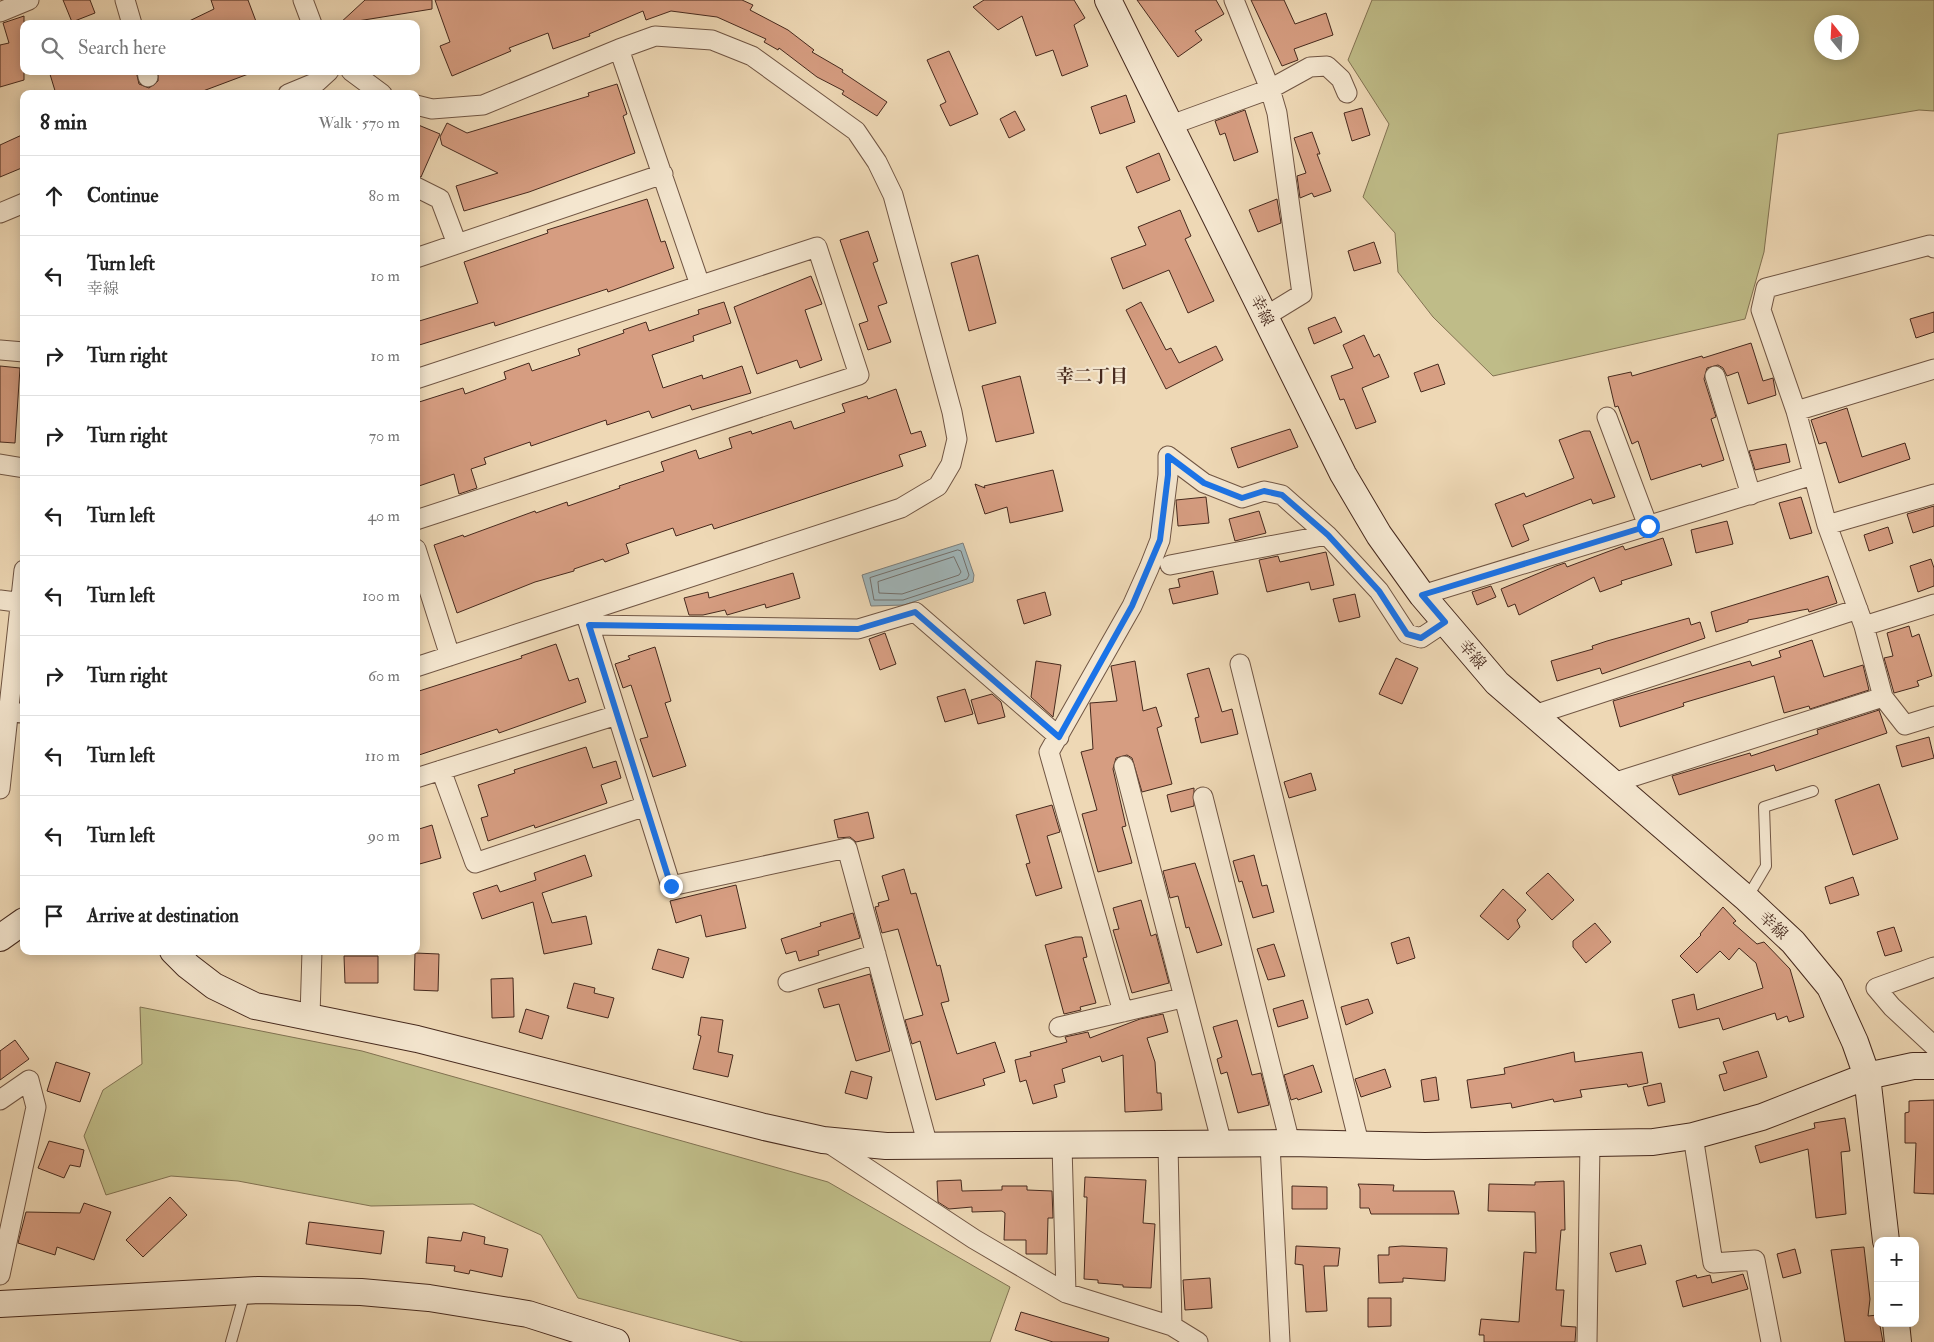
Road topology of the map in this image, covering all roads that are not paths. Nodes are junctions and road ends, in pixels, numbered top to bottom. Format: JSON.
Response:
{"nodes":[{"id":1,"x":29,"y":0,"type":"edge"},
{"id":2,"x":124,"y":0,"type":"edge"},
{"id":3,"x":303,"y":0,"type":"edge"},
{"id":4,"x":1108,"y":0,"type":"edge"},
{"id":5,"x":1234,"y":0,"type":"edge"},
{"id":6,"x":0,"y":12,"type":"edge"},
{"id":7,"x":131,"y":20,"type":"edge"},
{"id":8,"x":310,"y":20,"type":"edge"},
{"id":9,"x":619,"y":49,"type":"junction"},
{"id":10,"x":325,"y":75,"type":"edge"},
{"id":11,"x":356,"y":75,"type":"edge"},
{"id":12,"x":1270,"y":89,"type":"junction"},
{"id":13,"x":298,"y":90,"type":"edge"},
{"id":14,"x":377,"y":90,"type":"edge"},
{"id":15,"x":1347,"y":93,"type":"dead end"},
{"id":16,"x":420,"y":106,"type":"edge"},
{"id":17,"x":1171,"y":125,"type":"junction"},
{"id":18,"x":663,"y":174,"type":"junction"},
{"id":19,"x":420,"y":189,"type":"edge"},
{"id":20,"x":20,"y":205,"type":"edge"},
{"id":21,"x":0,"y":213,"type":"edge"},
{"id":22,"x":457,"y":244,"type":"junction"},
{"id":23,"x":1934,"y":248,"type":"edge"},
{"id":24,"x":420,"y":257,"type":"edge"},
{"id":25,"x":700,"y":285,"type":"junction"},
{"id":26,"x":1266,"y":316,"type":"junction"},
{"id":27,"x":0,"y":350,"type":"edge"},
{"id":28,"x":20,"y":352,"type":"edge"},
{"id":29,"x":1934,"y":369,"type":"edge"},
{"id":30,"x":1715,"y":376,"type":"dead end"},
{"id":31,"x":420,"y":378,"type":"edge"},
{"id":32,"x":1796,"y":411,"type":"junction"},
{"id":33,"x":1607,"y":416,"type":"dead end"},
{"id":34,"x":0,"y":464,"type":"edge"},
{"id":35,"x":20,"y":467,"type":"edge"},
{"id":36,"x":1813,"y":475,"type":"junction"},
{"id":37,"x":1934,"y":494,"type":"edge"},
{"id":38,"x":1751,"y":495,"type":"junction"},
{"id":39,"x":420,"y":519,"type":"edge"},
{"id":40,"x":1827,"y":525,"type":"junction"},
{"id":41,"x":1648,"y":526,"type":"junction"},
{"id":42,"x":1328,"y":535,"type":"junction"},
{"id":43,"x":420,"y":562,"type":"edge"},
{"id":44,"x":1170,"y":565,"type":"dead end"},
{"id":45,"x":1422,"y":595,"type":"junction"},
{"id":46,"x":0,"y":600,"type":"edge"},
{"id":47,"x":20,"y":603,"type":"edge"},
{"id":48,"x":1934,"y":604,"type":"edge"},
{"id":49,"x":1861,"y":617,"type":"junction"},
{"id":50,"x":587,"y":618,"type":"junction"},
{"id":51,"x":1445,"y":622,"type":"junction"},
{"id":52,"x":20,"y":628,"type":"edge"},
{"id":53,"x":450,"y":656,"type":"junction"},
{"id":54,"x":1240,"y":664,"type":"dead end"},
{"id":55,"x":420,"y":667,"type":"edge"},
{"id":56,"x":1883,"y":697,"type":"junction"},
{"id":57,"x":10,"y":712,"type":"edge"},
{"id":58,"x":617,"y":715,"type":"junction"},
{"id":59,"x":1534,"y":715,"type":"junction"},
{"id":60,"x":1934,"y":716,"type":"edge"},
{"id":61,"x":1059,"y":737,"type":"junction"},
{"id":62,"x":1124,"y":766,"type":"dead end"},
{"id":63,"x":441,"y":770,"type":"junction"},
{"id":64,"x":420,"y":777,"type":"edge"},
{"id":65,"x":1613,"y":783,"type":"junction"},
{"id":66,"x":0,"y":789,"type":"edge"},
{"id":67,"x":1813,"y":792,"type":"dead end"},
{"id":68,"x":1204,"y":797,"type":"dead end"},
{"id":69,"x":646,"y":806,"type":"junction"},
{"id":70,"x":1747,"y":899,"type":"junction"},
{"id":71,"x":20,"y":924,"type":"edge"},
{"id":72,"x":0,"y":938,"type":"edge"},
{"id":73,"x":876,"y":954,"type":"junction"},
{"id":74,"x":177,"y":955,"type":"edge"},
{"id":75,"x":312,"y":955,"type":"edge"},
{"id":76,"x":1934,"y":967,"type":"edge"},
{"id":77,"x":788,"y":982,"type":"dead end"},
{"id":78,"x":1182,"y":998,"type":"junction"},
{"id":79,"x":1123,"y":1012,"type":"junction"},
{"id":80,"x":310,"y":1016,"type":"junction"},
{"id":81,"x":1059,"y":1027,"type":"dead end"},
{"id":82,"x":1934,"y":1046,"type":"edge"},
{"id":83,"x":1934,"y":1066,"type":"edge"},
{"id":84,"x":1867,"y":1076,"type":"junction"},
{"id":85,"x":0,"y":1100,"type":"edge"},
{"id":86,"x":1693,"y":1136,"type":"junction"},
{"id":87,"x":824,"y":1140,"type":"junction"},
{"id":88,"x":1280,"y":1143,"type":"junction"},
{"id":89,"x":1358,"y":1143,"type":"junction"},
{"id":90,"x":1590,"y":1143,"type":"junction"},
{"id":91,"x":1222,"y":1144,"type":"junction"},
{"id":92,"x":1062,"y":1145,"type":"junction"},
{"id":93,"x":1168,"y":1145,"type":"junction"},
{"id":94,"x":928,"y":1146,"type":"junction"},
{"id":95,"x":1886,"y":1237,"type":"edge"},
{"id":96,"x":0,"y":1275,"type":"edge"},
{"id":97,"x":245,"y":1291,"type":"junction"},
{"id":98,"x":1066,"y":1294,"type":"junction"},
{"id":99,"x":0,"y":1304,"type":"edge"},
{"id":100,"x":1172,"y":1326,"type":"junction"},
{"id":101,"x":1896,"y":1327,"type":"edge"},
{"id":102,"x":231,"y":1342,"type":"edge"},
{"id":103,"x":616,"y":1342,"type":"edge"},
{"id":104,"x":1198,"y":1342,"type":"edge"},
{"id":105,"x":1280,"y":1342,"type":"edge"},
{"id":106,"x":1587,"y":1342,"type":"edge"},
{"id":107,"x":1771,"y":1342,"type":"edge"},
{"id":108,"x":1898,"y":1342,"type":"edge"}],
"edges":[{"from":1,"to":6,"type":"street"},
{"from":2,"to":7,"type":"street"},
{"from":3,"to":8,"type":"street"},
{"from":4,"to":17,"type":"street","name":"幸線"},
{"from":5,"to":12,"type":"street"},
{"from":9,"to":16,"type":"street"},
{"from":9,"to":18,"type":"street"},
{"from":9,"to":50,"type":"street"},
{"from":10,"to":13,"type":"street"},
{"from":11,"to":14,"type":"street"},
{"from":12,"to":15,"type":"street"},
{"from":12,"to":17,"type":"street"},
{"from":12,"to":26,"type":"street"},
{"from":17,"to":26,"type":"street","name":"幸線"},
{"from":18,"to":22,"type":"street"},
{"from":18,"to":25,"type":"street"},
{"from":19,"to":22,"type":"street"},
{"from":20,"to":21,"type":"street"},
{"from":22,"to":24,"type":"street"},
{"from":23,"to":32,"type":"street"},
{"from":25,"to":31,"type":"street"},
{"from":25,"to":39,"type":"street"},
{"from":26,"to":45,"type":"street","name":"幸線"},
{"from":27,"to":28,"type":"street"},
{"from":29,"to":32,"type":"street"},
{"from":30,"to":38,"type":"street"},
{"from":32,"to":36,"type":"street"},
{"from":33,"to":41,"type":"street"},
{"from":34,"to":35,"type":"street"},
{"from":36,"to":38,"type":"street"},
{"from":36,"to":40,"type":"street"},
{"from":37,"to":40,"type":"street"},
{"from":38,"to":41,"type":"street"},
{"from":40,"to":49,"type":"street"},
{"from":41,"to":45,"type":"street"},
{"from":42,"to":44,"type":"street"},
{"from":42,"to":51,"type":"street"},
{"from":42,"to":61,"type":"street"},
{"from":43,"to":53,"type":"street"},
{"from":45,"to":51,"type":"street","name":"幸線"},
{"from":46,"to":47,"type":"street"},
{"from":48,"to":49,"type":"street"},
{"from":49,"to":56,"type":"street"},
{"from":49,"to":59,"type":"street"},
{"from":50,"to":53,"type":"street"},
{"from":50,"to":58,"type":"street"},
{"from":50,"to":61,"type":"street"},
{"from":51,"to":59,"type":"street","name":"幸線"},
{"from":52,"to":57,"type":"street"},
{"from":53,"to":55,"type":"street"},
{"from":54,"to":89,"type":"street"},
{"from":56,"to":60,"type":"street"},
{"from":56,"to":65,"type":"street"},
{"from":57,"to":66,"type":"street"},
{"from":58,"to":63,"type":"street"},
{"from":58,"to":69,"type":"street"},
{"from":59,"to":65,"type":"street","name":"幸線"},
{"from":61,"to":79,"type":"street"},
{"from":62,"to":78,"type":"street"},
{"from":63,"to":64,"type":"street"},
{"from":63,"to":69,"type":"street"},
{"from":65,"to":70,"type":"street","name":"幸線"},
{"from":67,"to":70,"type":"lane"},
{"from":68,"to":88,"type":"street"},
{"from":69,"to":73,"type":"street"},
{"from":70,"to":84,"type":"street","name":"幸線"},
{"from":71,"to":72,"type":"street"},
{"from":73,"to":77,"type":"street"},
{"from":73,"to":94,"type":"street"},
{"from":74,"to":80,"type":"street"},
{"from":75,"to":80,"type":"street"},
{"from":76,"to":82,"type":"street"},
{"from":78,"to":79,"type":"street"},
{"from":78,"to":91,"type":"street"},
{"from":79,"to":81,"type":"street"},
{"from":80,"to":87,"type":"street"},
{"from":83,"to":84,"type":"street"},
{"from":84,"to":86,"type":"street"},
{"from":84,"to":95,"type":"street","name":"幸線"},
{"from":85,"to":96,"type":"street"},
{"from":86,"to":90,"type":"street"},
{"from":86,"to":107,"type":"street"},
{"from":87,"to":94,"type":"street"},
{"from":87,"to":98,"type":"street"},
{"from":88,"to":89,"type":"street"},
{"from":88,"to":91,"type":"street"},
{"from":88,"to":105,"type":"street"},
{"from":89,"to":90,"type":"street"},
{"from":90,"to":106,"type":"street"},
{"from":91,"to":93,"type":"street"},
{"from":92,"to":93,"type":"street"},
{"from":92,"to":94,"type":"street"},
{"from":92,"to":98,"type":"street"},
{"from":93,"to":100,"type":"street"},
{"from":97,"to":99,"type":"street"},
{"from":97,"to":102,"type":"lane"},
{"from":97,"to":103,"type":"street"},
{"from":98,"to":100,"type":"street"},
{"from":100,"to":104,"type":"street"},
{"from":101,"to":108,"type":"street"}]}
